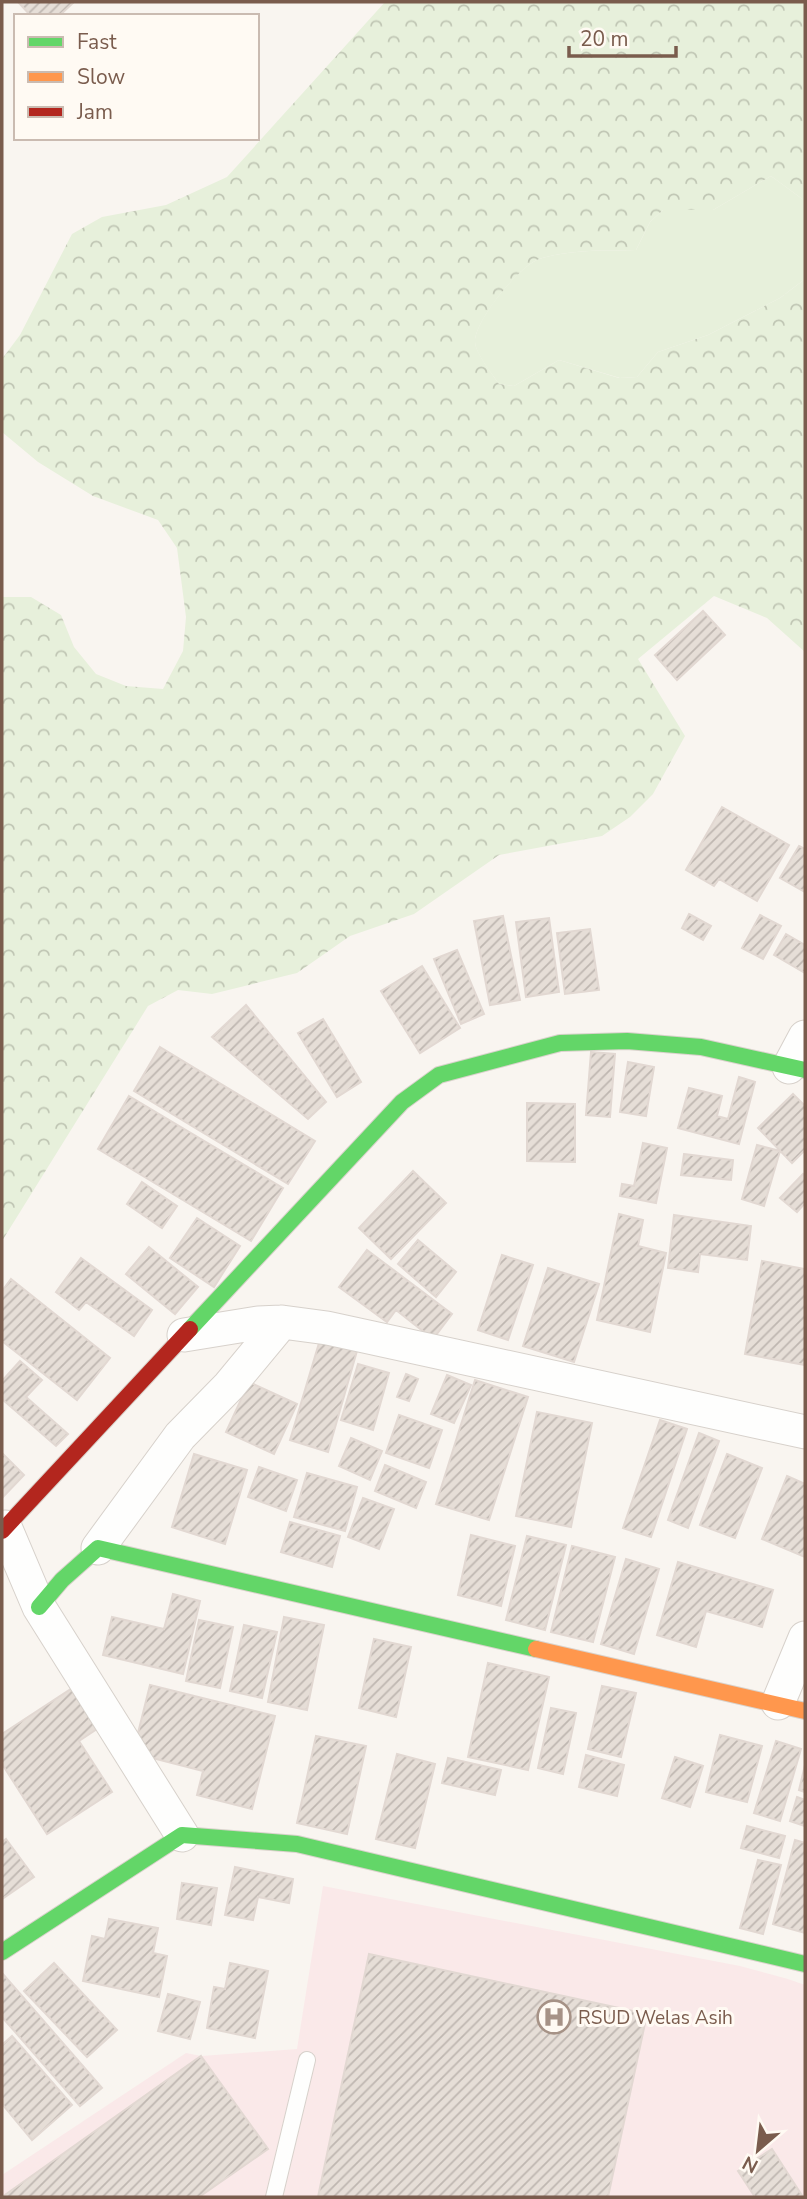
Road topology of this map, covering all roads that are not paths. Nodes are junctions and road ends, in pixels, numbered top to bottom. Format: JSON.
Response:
{"nodes":[{"id":1,"x":805,"y":1037,"type":"edge"},
{"id":2,"x":797,"y":1068,"type":"edge"},
{"id":3,"x":282,"y":1322,"type":"junction"},
{"id":4,"x":184,"y":1335,"type":"junction"},
{"id":5,"x":805,"y":1432,"type":"edge"},
{"id":6,"x":3,"y":1529,"type":"edge"},
{"id":7,"x":98,"y":1548,"type":"junction"},
{"id":8,"x":40,"y":1607,"type":"junction"},
{"id":9,"x":805,"y":1638,"type":"edge"},
{"id":10,"x":792,"y":1707,"type":"edge"},
{"id":11,"x":182,"y":1835,"type":"junction"},
{"id":12,"x":2,"y":1952,"type":"edge"},
{"id":13,"x":805,"y":1964,"type":"edge"},
{"id":14,"x":307,"y":2060,"type":"dead end"},
{"id":15,"x":274,"y":2197,"type":"edge"}],
"edges":[{"from":1,"to":2,"type":"street"},
{"from":2,"to":4,"type":"street"},
{"from":3,"to":4,"type":"street"},
{"from":3,"to":5,"type":"street"},
{"from":3,"to":7,"type":"street"},
{"from":4,"to":6,"type":"street"},
{"from":6,"to":8,"type":"street"},
{"from":7,"to":8,"type":"street"},
{"from":7,"to":10,"type":"street"},
{"from":8,"to":11,"type":"street"},
{"from":9,"to":10,"type":"street"},
{"from":11,"to":12,"type":"street"},
{"from":11,"to":13,"type":"street"},
{"from":14,"to":15,"type":"lane"}]}
